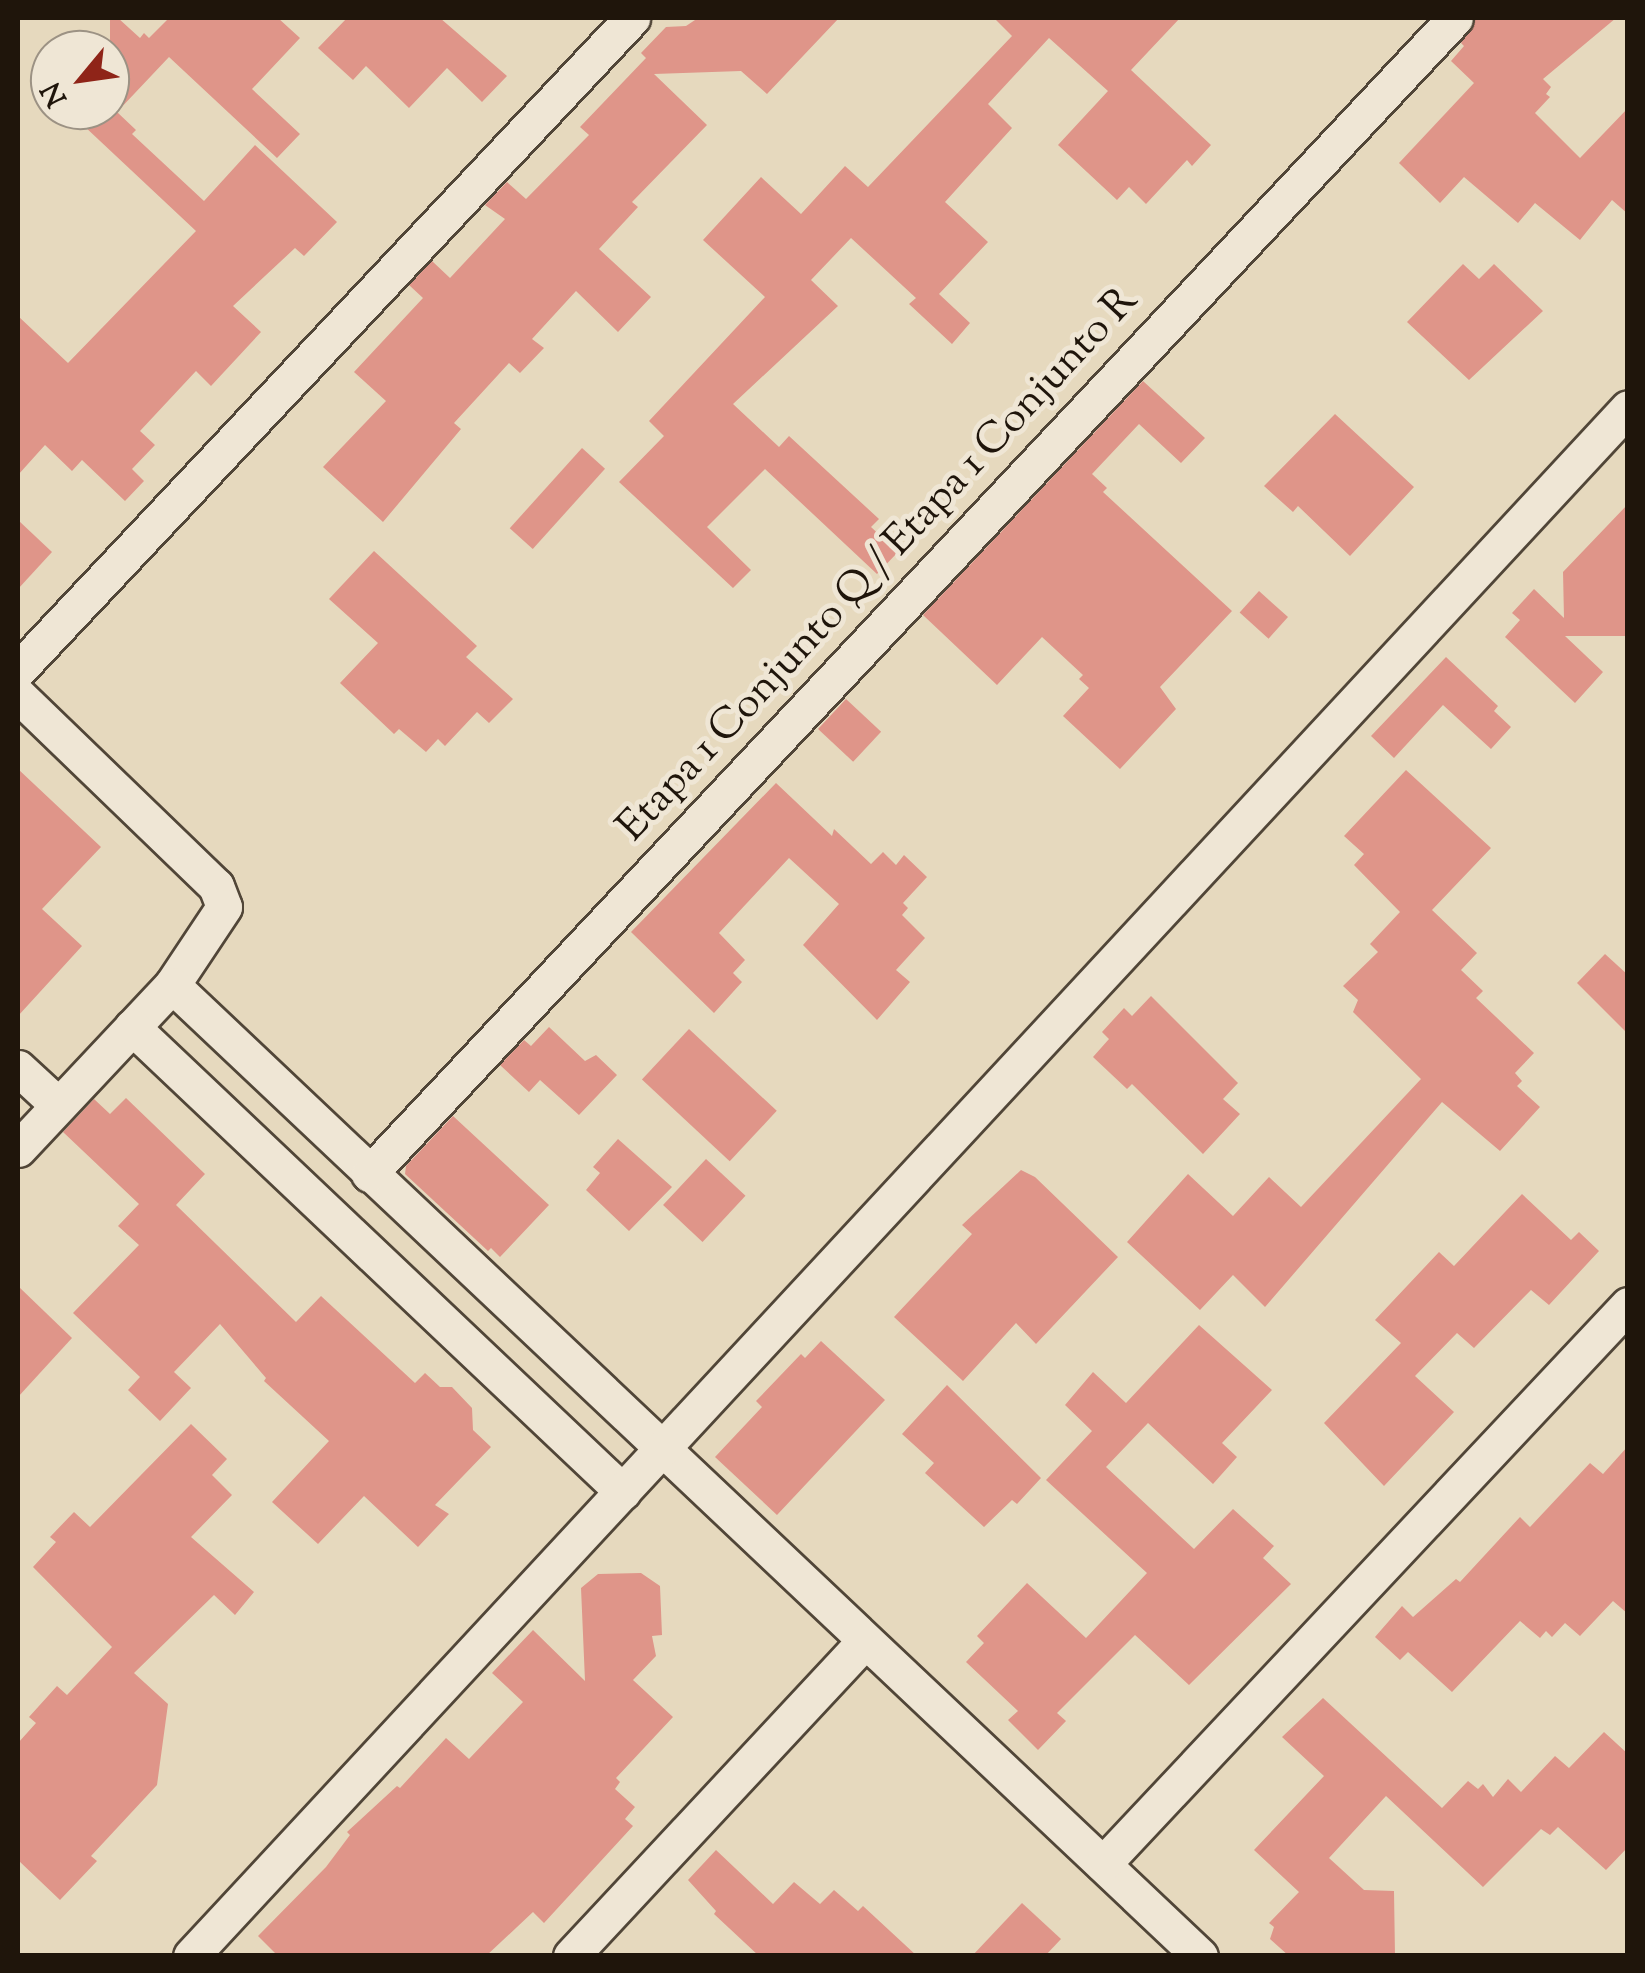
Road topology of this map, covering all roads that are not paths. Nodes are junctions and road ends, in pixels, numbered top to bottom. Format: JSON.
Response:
{"nodes":[{"id":1,"x":632,"y":18,"type":"edge"},
{"id":2,"x":1455,"y":18,"type":"edge"},
{"id":3,"x":1628,"y":408,"type":"edge"},
{"id":4,"x":18,"y":670,"type":"edge"},
{"id":5,"x":18,"y":695,"type":"edge"},
{"id":6,"x":172,"y":985,"type":"junction"},
{"id":7,"x":132,"y":1027,"type":"junction"},
{"id":8,"x":18,"y":1068,"type":"edge"},
{"id":9,"x":58,"y":1106,"type":"junction"},
{"id":10,"x":18,"y":1149,"type":"edge"},
{"id":11,"x":369,"y":1174,"type":"junction"},
{"id":12,"x":1628,"y":1305,"type":"edge"},
{"id":13,"x":662,"y":1451,"type":"junction"},
{"id":14,"x":624,"y":1492,"type":"junction"},
{"id":15,"x":864,"y":1641,"type":"junction"},
{"id":16,"x":1103,"y":1864,"type":"junction"},
{"id":17,"x":191,"y":1956,"type":"edge"},
{"id":18,"x":571,"y":1956,"type":"edge"},
{"id":19,"x":1200,"y":1956,"type":"edge"}],
"edges":[{"from":1,"to":4,"type":"street"},
{"from":2,"to":11,"type":"street","name":"Etapa 1 Conjunto Q / Etapa 1 Conjunto R"},
{"from":3,"to":13,"type":"street"},
{"from":5,"to":6,"type":"street"},
{"from":6,"to":7,"type":"street"},
{"from":6,"to":11,"type":"street"},
{"from":7,"to":9,"type":"street"},
{"from":7,"to":14,"type":"street"},
{"from":8,"to":9,"type":"street"},
{"from":9,"to":10,"type":"street"},
{"from":11,"to":13,"type":"street"},
{"from":12,"to":16,"type":"street"},
{"from":13,"to":14,"type":"street"},
{"from":13,"to":15,"type":"street"},
{"from":14,"to":17,"type":"street"},
{"from":15,"to":16,"type":"street"},
{"from":15,"to":18,"type":"street"},
{"from":16,"to":19,"type":"street"}]}
